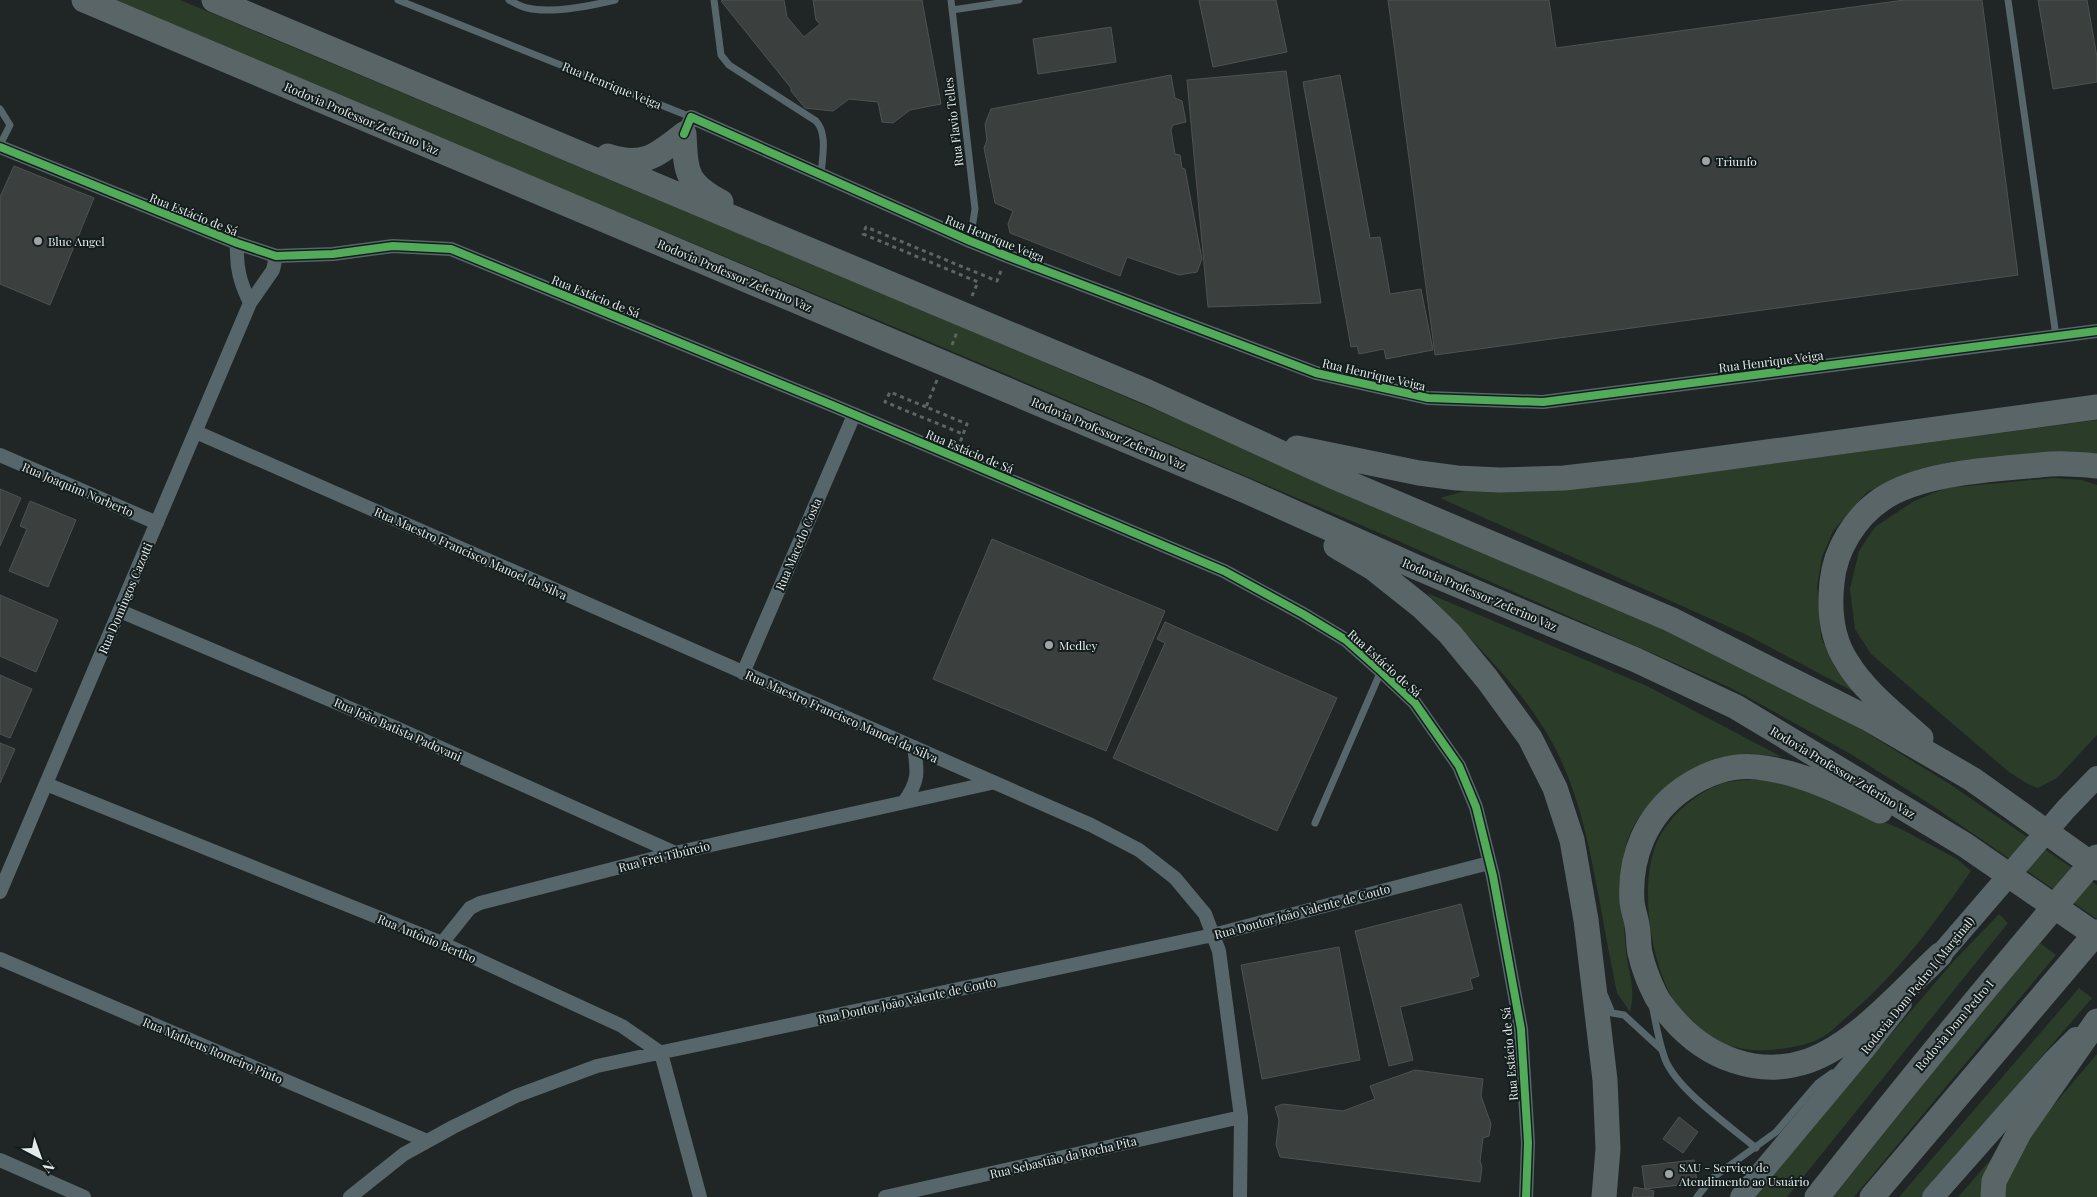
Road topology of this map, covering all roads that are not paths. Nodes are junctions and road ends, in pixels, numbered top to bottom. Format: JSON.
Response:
{"nodes":[{"id":1,"x":84,"y":0,"type":"edge"},
{"id":2,"x":214,"y":0,"type":"edge"},
{"id":3,"x":398,"y":0,"type":"edge"},
{"id":4,"x":509,"y":0,"type":"edge"},
{"id":5,"x":615,"y":0,"type":"edge"},
{"id":6,"x":714,"y":0,"type":"edge"},
{"id":7,"x":951,"y":0,"type":"edge"},
{"id":8,"x":1020,"y":0,"type":"edge"},
{"id":9,"x":2008,"y":0,"type":"edge"},
{"id":10,"x":952,"y":10,"type":"junction"},
{"id":11,"x":0,"y":109,"type":"edge"},
{"id":12,"x":498,"y":119,"type":"junction"},
{"id":13,"x":688,"y":125,"type":"junction"},
{"id":14,"x":0,"y":146,"type":"edge"},
{"id":15,"x":821,"y":176,"type":"junction"},
{"id":16,"x":970,"y":241,"type":"junction"},
{"id":17,"x":238,"y":243,"type":"junction"},
{"id":18,"x":811,"y":251,"type":"junction"},
{"id":19,"x":276,"y":256,"type":"junction"},
{"id":20,"x":250,"y":303,"type":"junction"},
{"id":21,"x":2097,"y":331,"type":"edge"},
{"id":22,"x":2056,"y":336,"type":"junction"},
{"id":23,"x":1148,"y":392,"type":"junction"},
{"id":24,"x":2097,"y":407,"type":"edge"},
{"id":25,"x":854,"y":415,"type":"junction"},
{"id":26,"x":196,"y":432,"type":"junction"},
{"id":27,"x":0,"y":455,"type":"edge"},
{"id":28,"x":2097,"y":466,"type":"edge"},
{"id":29,"x":1246,"y":491,"type":"junction"},
{"id":30,"x":157,"y":523,"type":"junction"},
{"id":31,"x":120,"y":611,"type":"junction"},
{"id":32,"x":1381,"y":671,"type":"junction"},
{"id":33,"x":743,"y":673,"type":"junction"},
{"id":34,"x":914,"y":747,"type":"junction"},
{"id":35,"x":2097,"y":776,"type":"edge"},
{"id":36,"x":1972,"y":779,"type":"junction"},
{"id":37,"x":991,"y":783,"type":"junction"},
{"id":38,"x":46,"y":784,"type":"junction"},
{"id":39,"x":904,"y":802,"type":"junction"},
{"id":40,"x":1315,"y":823,"type":"dead end"},
{"id":41,"x":1965,"y":846,"type":"junction"},
{"id":42,"x":674,"y":853,"type":"junction"},
{"id":43,"x":2097,"y":857,"type":"edge"},
{"id":44,"x":1489,"y":863,"type":"junction"},
{"id":45,"x":2097,"y":868,"type":"edge"},
{"id":46,"x":0,"y":892,"type":"edge"},
{"id":47,"x":1213,"y":934,"type":"junction"},
{"id":48,"x":2097,"y":934,"type":"edge"},
{"id":49,"x":442,"y":943,"type":"junction"},
{"id":50,"x":1942,"y":952,"type":"junction"},
{"id":51,"x":1640,"y":954,"type":"junction"},
{"id":52,"x":1590,"y":956,"type":"junction"},
{"id":53,"x":0,"y":959,"type":"edge"},
{"id":54,"x":2097,"y":1019,"type":"edge"},
{"id":55,"x":1662,"y":1050,"type":"junction"},
{"id":56,"x":1863,"y":1052,"type":"junction"},
{"id":57,"x":661,"y":1053,"type":"junction"},
{"id":58,"x":1241,"y":1117,"type":"junction"},
{"id":59,"x":426,"y":1141,"type":"junction"},
{"id":60,"x":1756,"y":1148,"type":"junction"},
{"id":61,"x":0,"y":1160,"type":"edge"},
{"id":62,"x":84,"y":1197,"type":"edge"},
{"id":63,"x":350,"y":1197,"type":"edge"},
{"id":64,"x":700,"y":1197,"type":"edge"},
{"id":65,"x":885,"y":1197,"type":"edge"},
{"id":66,"x":1240,"y":1197,"type":"edge"},
{"id":67,"x":1526,"y":1197,"type":"edge"},
{"id":68,"x":1604,"y":1197,"type":"edge"},
{"id":69,"x":1697,"y":1197,"type":"edge"},
{"id":70,"x":1741,"y":1197,"type":"edge"},
{"id":71,"x":1817,"y":1197,"type":"edge"},
{"id":72,"x":1872,"y":1197,"type":"edge"},
{"id":73,"x":1934,"y":1197,"type":"edge"},
{"id":74,"x":1992,"y":1197,"type":"edge"}],
"edges":[{"from":1,"to":29,"type":"highway","name":"Rodovia Professor Zeferino Vaz"},
{"from":2,"to":12,"type":"highway"},
{"from":3,"to":13,"type":"lane","name":"Rua Henrique Veiga"},
{"from":4,"to":5,"type":"lane"},
{"from":6,"to":15,"type":"lane"},
{"from":7,"to":10,"type":"lane","name":"Rua Flavio Telles"},
{"from":8,"to":10,"type":"lane"},
{"from":9,"to":22,"type":"lane"},
{"from":10,"to":16,"type":"lane","name":"Rua Flavio Telles"},
{"from":11,"to":14,"type":"lane"},
{"from":12,"to":13,"type":"highway"},
{"from":12,"to":18,"type":"highway"},
{"from":13,"to":15,"type":"street","name":"Rua Henrique Veiga"},
{"from":13,"to":18,"type":"highway"},
{"from":14,"to":17,"type":"street","name":"Rua Estácio de Sá"},
{"from":15,"to":16,"type":"street","name":"Rua Henrique Veiga"},
{"from":16,"to":22,"type":"street","name":"Rua Henrique Veiga"},
{"from":17,"to":19,"type":"street","name":"Rua Estácio de Sá"},
{"from":17,"to":20,"type":"street"},
{"from":18,"to":23,"type":"highway"},
{"from":19,"to":20,"type":"street","name":"Rua Domingos Cazotti"},
{"from":19,"to":25,"type":"street","name":"Rua Estácio de Sá"},
{"from":20,"to":26,"type":"street","name":"Rua Domingos Cazotti"},
{"from":21,"to":22,"type":"street","name":"Rua Henrique Veiga"},
{"from":23,"to":24,"type":"highway"},
{"from":23,"to":36,"type":"highway"},
{"from":25,"to":32,"type":"street","name":"Rua Estácio de Sá"},
{"from":25,"to":33,"type":"street","name":"Rua Macedo Costa"},
{"from":26,"to":30,"type":"street","name":"Rua Domingos Cazotti"},
{"from":26,"to":33,"type":"street","name":"Rua Maestro Francisco Manoel da Silva"},
{"from":27,"to":30,"type":"street","name":"Rua Joaquim Norberto"},
{"from":28,"to":36,"type":"highway"},
{"from":29,"to":41,"type":"highway","name":"Rodovia Professor Zeferino Vaz"},
{"from":29,"to":52,"type":"highway"},
{"from":30,"to":31,"type":"street","name":"Rua Domingos Cazotti"},
{"from":31,"to":38,"type":"street","name":"Rua Domingos Cazotti"},
{"from":31,"to":42,"type":"street","name":"Rua João Batista Padovani"},
{"from":32,"to":40,"type":"lane"},
{"from":32,"to":44,"type":"street","name":"Rua Estácio de Sá"},
{"from":33,"to":34,"type":"street","name":"Rua Maestro Francisco Manoel da Silva"},
{"from":34,"to":37,"type":"street","name":"Rua Maestro Francisco Manoel da Silva"},
{"from":34,"to":39,"type":"street"},
{"from":35,"to":50,"type":"highway","name":"Rodovia Dom Pedro I (Marginal)"},
{"from":36,"to":45,"type":"highway"},
{"from":37,"to":39,"type":"street","name":"Rua Frei Tibúrcio"},
{"from":37,"to":47,"type":"street","name":"Rua Maestro Francisco Manoel da Silva"},
{"from":38,"to":46,"type":"street","name":"Rua Domingos Cazotti"},
{"from":38,"to":49,"type":"street","name":"Rua Antônio Bertho"},
{"from":39,"to":42,"type":"street","name":"Rua Frei Tibúrcio"},
{"from":41,"to":48,"type":"highway","name":"Rodovia Professor Zeferino Vaz"},
{"from":41,"to":51,"type":"highway"},
{"from":42,"to":49,"type":"street","name":"Rua Frei Tibúrcio"},
{"from":43,"to":71,"type":"highway","name":"Rodovia Dom Pedro I"},
{"from":44,"to":47,"type":"street","name":"Rua Doutor João Valente de Couto"},
{"from":44,"to":67,"type":"street","name":"Rua Estácio de Sá"},
{"from":47,"to":57,"type":"street","name":"Rua Doutor João Valente de Couto"},
{"from":47,"to":58,"type":"street","name":"Rua Maestro Francisco Manoel da Silva"},
{"from":48,"to":72,"type":"highway"},
{"from":49,"to":57,"type":"street","name":"Rua Antônio Bertho"},
{"from":50,"to":51,"type":"highway"},
{"from":50,"to":56,"type":"highway","name":"Rodovia Dom Pedro I (Marginal)"},
{"from":51,"to":55,"type":"lane"},
{"from":52,"to":55,"type":"lane"},
{"from":52,"to":68,"type":"highway"},
{"from":53,"to":59,"type":"street","name":"Rua Matheus Romeiro Pinto"},
{"from":54,"to":73,"type":"highway"},
{"from":54,"to":74,"type":"highway"},
{"from":55,"to":60,"type":"lane"},
{"from":56,"to":60,"type":"lane"},
{"from":56,"to":70,"type":"highway","name":"Rodovia Dom Pedro I (Marginal)"},
{"from":57,"to":59,"type":"street","name":"Rua Doutor João Valente de Couto"},
{"from":57,"to":64,"type":"street"},
{"from":58,"to":65,"type":"street","name":"Rua Sebastião da Rocha Pita"},
{"from":58,"to":66,"type":"street","name":"Rua Maestro Francisco Manoel da Silva"},
{"from":59,"to":63,"type":"street","name":"Rua Doutor João Valente de Couto"},
{"from":60,"to":69,"type":"lane"},
{"from":61,"to":62,"type":"street"}]}
